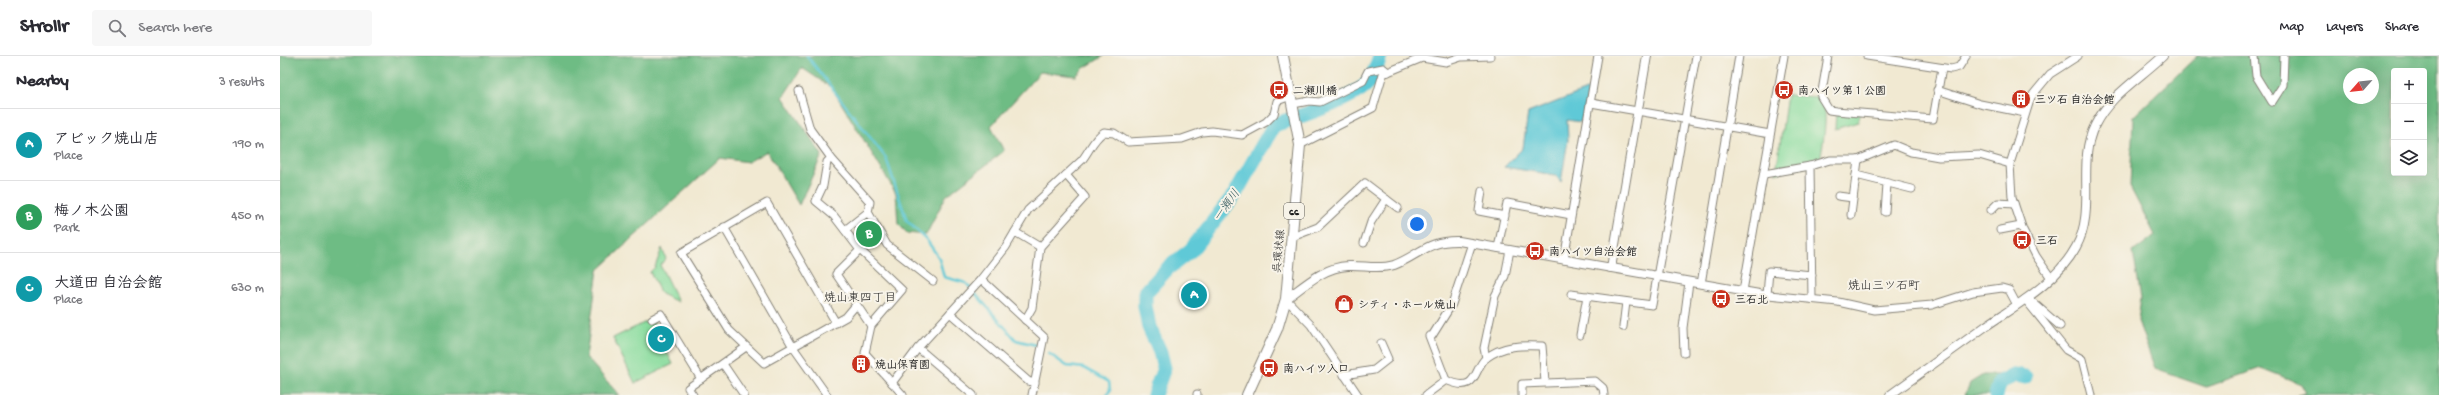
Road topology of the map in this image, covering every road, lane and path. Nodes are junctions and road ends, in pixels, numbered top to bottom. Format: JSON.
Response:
{"nodes":[{"id":1,"x":1283,"y":56,"type":"edge"},
{"id":2,"x":1490,"y":56,"type":"edge"},
{"id":3,"x":1598,"y":56,"type":"edge"},
{"id":4,"x":1647,"y":56,"type":"edge"},
{"id":5,"x":1696,"y":56,"type":"edge"},
{"id":6,"x":1739,"y":56,"type":"edge"},
{"id":7,"x":1784,"y":56,"type":"edge"},
{"id":8,"x":1828,"y":56,"type":"edge"},
{"id":9,"x":1867,"y":56,"type":"edge"},
{"id":10,"x":1966,"y":56,"type":"edge"},
{"id":11,"x":2078,"y":56,"type":"edge"},
{"id":12,"x":2162,"y":56,"type":"edge"},
{"id":13,"x":2254,"y":56,"type":"edge"},
{"id":14,"x":2284,"y":56,"type":"edge"},
{"id":15,"x":1422,"y":57,"type":"edge"},
{"id":16,"x":1914,"y":60,"type":"edge"},
{"id":17,"x":1942,"y":68,"type":"junction"},
{"id":18,"x":1388,"y":72,"type":"junction"},
{"id":19,"x":1937,"y":90,"type":"junction"},
{"id":20,"x":799,"y":91,"type":"dead end"},
{"id":21,"x":1292,"y":103,"type":"junction"},
{"id":22,"x":1590,"y":103,"type":"junction"},
{"id":23,"x":1638,"y":111,"type":"junction"},
{"id":24,"x":2025,"y":113,"type":"junction"},
{"id":25,"x":1685,"y":119,"type":"junction"},
{"id":26,"x":1727,"y":127,"type":"junction"},
{"id":27,"x":1770,"y":134,"type":"junction"},
{"id":28,"x":1300,"y":144,"type":"junction"},
{"id":29,"x":831,"y":158,"type":"junction"},
{"id":30,"x":1858,"y":160,"type":"junction"},
{"id":31,"x":2010,"y":164,"type":"junction"},
{"id":32,"x":1810,"y":166,"type":"junction"},
{"id":33,"x":1764,"y":174,"type":"junction"},
{"id":34,"x":1066,"y":175,"type":"junction"},
{"id":35,"x":1856,"y":175,"type":"junction"},
{"id":36,"x":1887,"y":184,"type":"junction"},
{"id":37,"x":1912,"y":189,"type":"dead end"},
{"id":38,"x":1482,"y":191,"type":"dead end"},
{"id":39,"x":1838,"y":196,"type":"dead end"},
{"id":40,"x":1853,"y":198,"type":"junction"},
{"id":41,"x":1386,"y":199,"type":"junction"},
{"id":42,"x":2014,"y":204,"type":"junction"},
{"id":43,"x":1398,"y":208,"type":"dead end"},
{"id":44,"x":1991,"y":210,"type":"dead end"},
{"id":45,"x":868,"y":212,"type":"junction"},
{"id":46,"x":1885,"y":212,"type":"dead end"},
{"id":47,"x":1572,"y":214,"type":"junction"},
{"id":48,"x":1851,"y":215,"type":"dead end"},
{"id":49,"x":1505,"y":216,"type":"junction"},
{"id":50,"x":2021,"y":226,"type":"junction"},
{"id":51,"x":724,"y":227,"type":"junction"},
{"id":52,"x":844,"y":230,"type":"junction"},
{"id":53,"x":2000,"y":230,"type":"dead end"},
{"id":54,"x":1015,"y":232,"type":"junction"},
{"id":55,"x":1292,"y":237,"type":"junction"},
{"id":56,"x":1364,"y":243,"type":"dead end"},
{"id":57,"x":1472,"y":243,"type":"junction"},
{"id":58,"x":1040,"y":247,"type":"junction"},
{"id":59,"x":1498,"y":248,"type":"junction"},
{"id":60,"x":860,"y":250,"type":"junction"},
{"id":61,"x":1510,"y":250,"type":"junction"},
{"id":62,"x":1564,"y":260,"type":"junction"},
{"id":63,"x":1611,"y":268,"type":"junction"},
{"id":64,"x":1658,"y":276,"type":"junction"},
{"id":65,"x":1812,"y":276,"type":"junction"},
{"id":66,"x":2051,"y":278,"type":"junction"},
{"id":67,"x":933,"y":281,"type":"dead end"},
{"id":68,"x":1689,"y":282,"type":"junction"},
{"id":69,"x":1701,"y":284,"type":"junction"},
{"id":70,"x":976,"y":285,"type":"junction"},
{"id":71,"x":1743,"y":291,"type":"junction"},
{"id":72,"x":1571,"y":294,"type":"dead end"},
{"id":73,"x":1763,"y":294,"type":"junction"},
{"id":74,"x":1587,"y":296,"type":"junction"},
{"id":75,"x":2026,"y":298,"type":"junction"},
{"id":76,"x":1286,"y":299,"type":"junction"},
{"id":77,"x":1812,"y":299,"type":"junction"},
{"id":78,"x":1626,"y":302,"type":"junction"},
{"id":79,"x":2017,"y":305,"type":"junction"},
{"id":80,"x":856,"y":306,"type":"junction"},
{"id":81,"x":950,"y":313,"type":"junction"},
{"id":82,"x":652,"y":319,"type":"dead end"},
{"id":83,"x":1025,"y":320,"type":"junction"},
{"id":84,"x":836,"y":323,"type":"junction"},
{"id":85,"x":871,"y":326,"type":"junction"},
{"id":86,"x":2060,"y":326,"type":"dead end"},
{"id":87,"x":1622,"y":328,"type":"dead end"},
{"id":88,"x":1580,"y":335,"type":"dead end"},
{"id":89,"x":1381,"y":343,"type":"dead end"},
{"id":90,"x":746,"y":347,"type":"junction"},
{"id":91,"x":793,"y":347,"type":"junction"},
{"id":92,"x":918,"y":348,"type":"junction"},
{"id":93,"x":1684,"y":353,"type":"dead end"},
{"id":94,"x":1486,"y":358,"type":"junction"},
{"id":95,"x":723,"y":364,"type":"junction"},
{"id":96,"x":1344,"y":375,"type":"junction"},
{"id":97,"x":701,"y":379,"type":"junction"},
{"id":98,"x":1446,"y":380,"type":"junction"},
{"id":99,"x":1545,"y":382,"type":"junction"},
{"id":100,"x":892,"y":383,"type":"junction"},
{"id":101,"x":1035,"y":383,"type":"junction"},
{"id":102,"x":693,"y":395,"type":"edge"},
{"id":103,"x":744,"y":395,"type":"edge"},
{"id":104,"x":827,"y":395,"type":"edge"},
{"id":105,"x":903,"y":395,"type":"edge"},
{"id":106,"x":973,"y":395,"type":"edge"},
{"id":107,"x":1032,"y":395,"type":"edge"},
{"id":108,"x":1247,"y":395,"type":"edge"},
{"id":109,"x":1358,"y":395,"type":"edge"},
{"id":110,"x":1426,"y":395,"type":"edge"},
{"id":111,"x":1522,"y":395,"type":"edge"},
{"id":112,"x":1604,"y":395,"type":"edge"},
{"id":113,"x":1890,"y":395,"type":"edge"},
{"id":114,"x":2091,"y":395,"type":"edge"}],
"edges":[{"from":1,"to":21,"type":"main road","name":"呉環状線","number":"66"},
{"from":2,"to":15,"type":"street"},
{"from":3,"to":22,"type":"street"},
{"from":4,"to":23,"type":"street"},
{"from":5,"to":25,"type":"street"},
{"from":6,"to":26,"type":"street"},
{"from":7,"to":27,"type":"street"},
{"from":8,"to":19,"type":"street"},
{"from":9,"to":16,"type":"street"},
{"from":10,"to":17,"type":"street"},
{"from":11,"to":24,"type":"street"},
{"from":12,"to":66,"type":"street"},
{"from":13,"to":14,"type":"street"},
{"from":15,"to":18,"type":"street"},
{"from":16,"to":17,"type":"street"},
{"from":17,"to":19,"type":"street"},
{"from":18,"to":21,"type":"street"},
{"from":18,"to":28,"type":"street"},
{"from":19,"to":24,"type":"street"},
{"from":20,"to":29,"type":"street"},
{"from":21,"to":28,"type":"main road","name":"呉環状線","number":"66"},
{"from":21,"to":34,"type":"street"},
{"from":22,"to":23,"type":"street"},
{"from":22,"to":47,"type":"street"},
{"from":23,"to":25,"type":"street"},
{"from":23,"to":63,"type":"street"},
{"from":24,"to":31,"type":"street"},
{"from":25,"to":26,"type":"street"},
{"from":25,"to":64,"type":"street"},
{"from":26,"to":27,"type":"street"},
{"from":26,"to":69,"type":"street"},
{"from":27,"to":33,"type":"street"},
{"from":28,"to":55,"type":"main road","name":"呉環状線","number":"66"},
{"from":29,"to":45,"type":"street"},
{"from":29,"to":52,"type":"street"},
{"from":30,"to":31,"type":"street"},
{"from":30,"to":32,"type":"street"},
{"from":30,"to":35,"type":"street"},
{"from":31,"to":42,"type":"street"},
{"from":32,"to":33,"type":"street"},
{"from":32,"to":65,"type":"street"},
{"from":33,"to":71,"type":"street"},
{"from":34,"to":54,"type":"street"},
{"from":34,"to":58,"type":"street"},
{"from":35,"to":36,"type":"street"},
{"from":35,"to":40,"type":"street"},
{"from":36,"to":37,"type":"street"},
{"from":36,"to":46,"type":"street"},
{"from":38,"to":49,"type":"street"},
{"from":39,"to":40,"type":"street"},
{"from":40,"to":48,"type":"street"},
{"from":41,"to":43,"type":"street"},
{"from":41,"to":55,"type":"street"},
{"from":41,"to":56,"type":"street"},
{"from":42,"to":44,"type":"street"},
{"from":42,"to":50,"type":"street"},
{"from":45,"to":52,"type":"street"},
{"from":45,"to":67,"type":"street"},
{"from":47,"to":49,"type":"street"},
{"from":47,"to":62,"type":"street"},
{"from":49,"to":59,"type":"street"},
{"from":50,"to":53,"type":"street"},
{"from":50,"to":66,"type":"street"},
{"from":51,"to":84,"type":"street"},
{"from":51,"to":90,"type":"street"},
{"from":51,"to":91,"type":"street"},
{"from":52,"to":60,"type":"street"},
{"from":54,"to":58,"type":"street"},
{"from":54,"to":70,"type":"street"},
{"from":55,"to":76,"type":"main road","name":"呉環状線","number":"66"},
{"from":57,"to":59,"type":"street"},
{"from":57,"to":76,"type":"street"},
{"from":57,"to":98,"type":"street"},
{"from":58,"to":83,"type":"street"},
{"from":59,"to":61,"type":"street"},
{"from":60,"to":80,"type":"street"},
{"from":60,"to":85,"type":"street"},
{"from":61,"to":62,"type":"street"},
{"from":61,"to":94,"type":"street"},
{"from":62,"to":63,"type":"street"},
{"from":63,"to":64,"type":"street"},
{"from":64,"to":68,"type":"street"},
{"from":64,"to":78,"type":"street"},
{"from":65,"to":73,"type":"street"},
{"from":65,"to":77,"type":"street"},
{"from":66,"to":75,"type":"street"},
{"from":68,"to":69,"type":"street"},
{"from":68,"to":93,"type":"street"},
{"from":69,"to":71,"type":"street"},
{"from":70,"to":81,"type":"street"},
{"from":70,"to":83,"type":"street"},
{"from":71,"to":73,"type":"street"},
{"from":72,"to":74,"type":"street"},
{"from":73,"to":77,"type":"street"},
{"from":74,"to":78,"type":"street"},
{"from":74,"to":88,"type":"street"},
{"from":75,"to":79,"type":"street"},
{"from":75,"to":86,"type":"street"},
{"from":75,"to":114,"type":"street"},
{"from":76,"to":96,"type":"street"},
{"from":76,"to":108,"type":"main road","name":"呉環状線","number":"66"},
{"from":77,"to":79,"type":"street"},
{"from":78,"to":87,"type":"street"},
{"from":79,"to":113,"type":"street"},
{"from":80,"to":84,"type":"street"},
{"from":80,"to":85,"type":"street"},
{"from":81,"to":92,"type":"street"},
{"from":81,"to":101,"type":"street"},
{"from":82,"to":97,"type":"street"},
{"from":83,"to":101,"type":"street"},
{"from":84,"to":91,"type":"street"},
{"from":85,"to":100,"type":"street"},
{"from":89,"to":96,"type":"street"},
{"from":90,"to":91,"type":"street"},
{"from":90,"to":95,"type":"street"},
{"from":91,"to":104,"type":"street"},
{"from":92,"to":100,"type":"street"},
{"from":92,"to":106,"type":"street"},
{"from":94,"to":98,"type":"street"},
{"from":94,"to":99,"type":"street"},
{"from":95,"to":97,"type":"street"},
{"from":95,"to":103,"type":"street"},
{"from":96,"to":109,"type":"street"},
{"from":97,"to":102,"type":"street"},
{"from":98,"to":110,"type":"street"},
{"from":99,"to":111,"type":"street"},
{"from":99,"to":112,"type":"street"},
{"from":100,"to":105,"type":"street"},
{"from":101,"to":107,"type":"street"}]}
